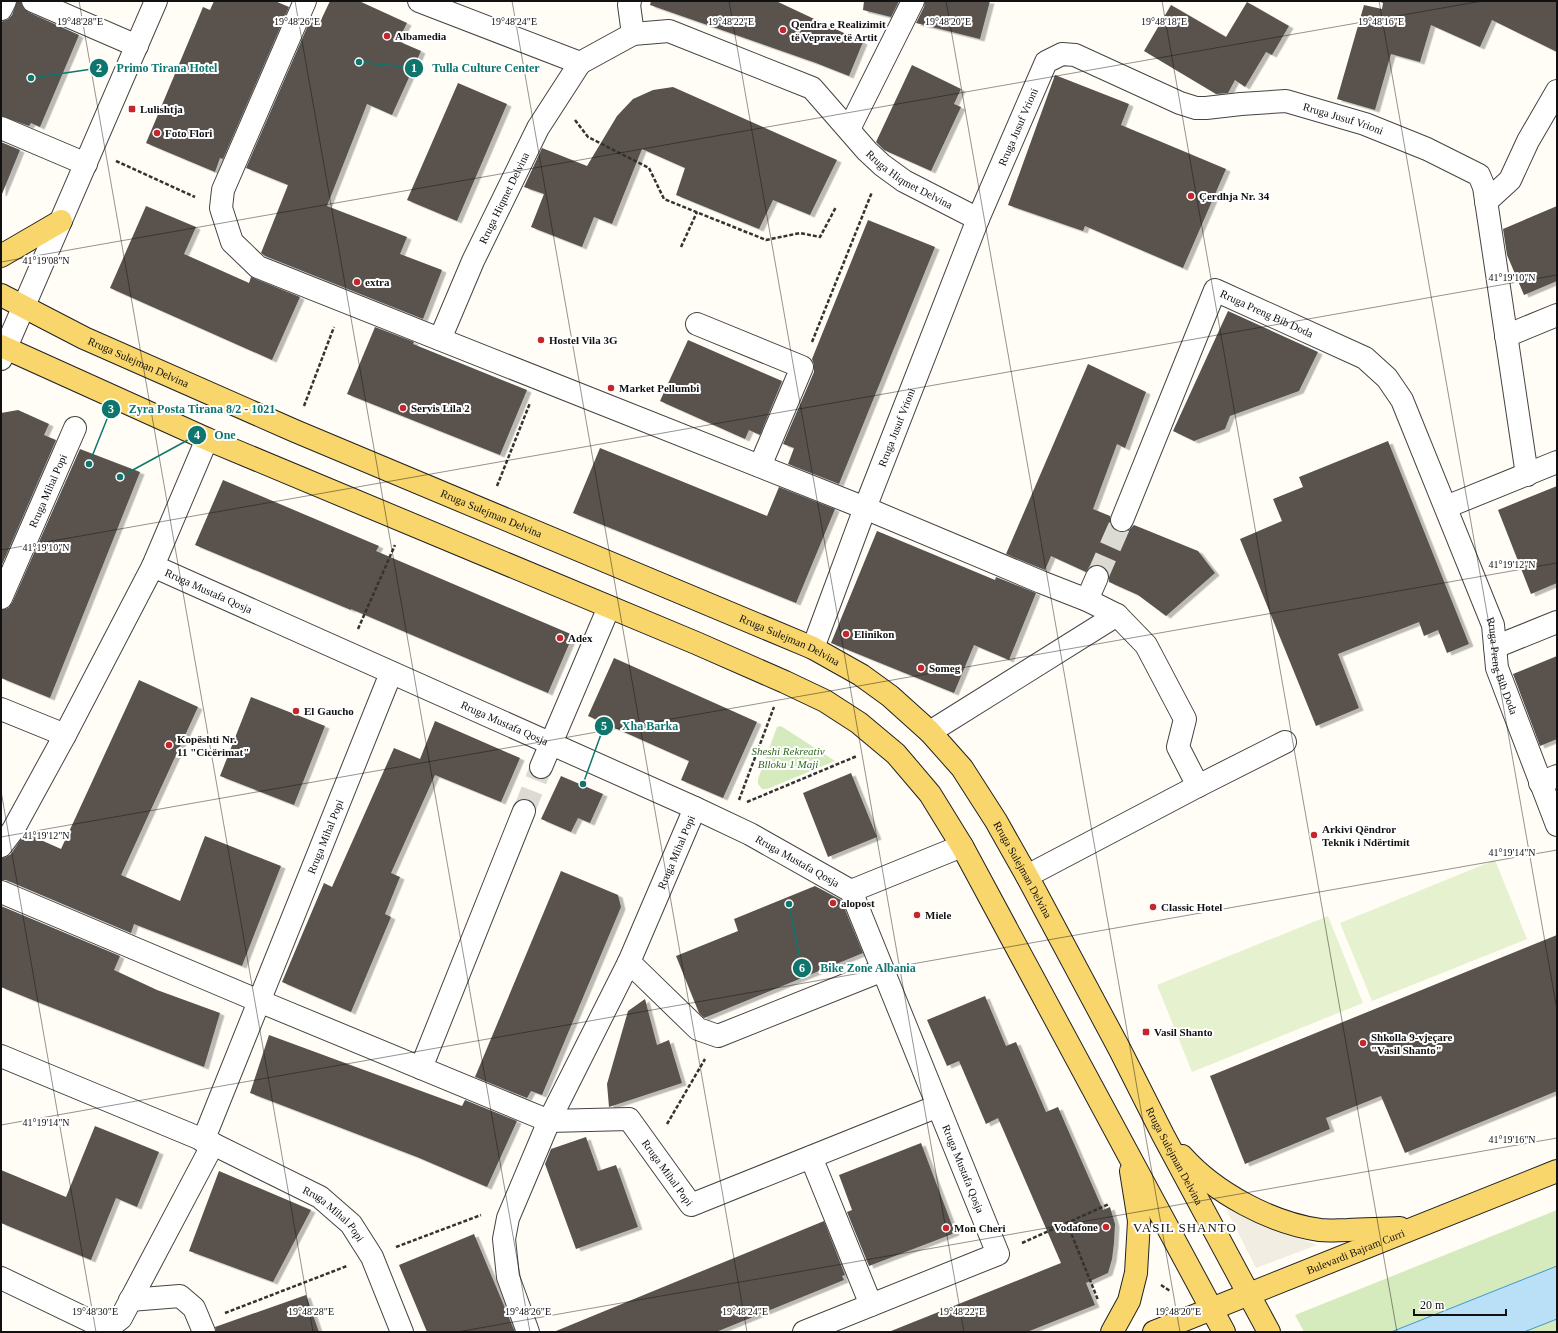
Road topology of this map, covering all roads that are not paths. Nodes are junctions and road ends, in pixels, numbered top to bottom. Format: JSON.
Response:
{"nodes":[{"id":1,"x":4,"y":1,"type":"edge"},
{"id":2,"x":33,"y":1,"type":"edge"},
{"id":3,"x":156,"y":1,"type":"edge"},
{"id":4,"x":419,"y":1,"type":"edge"},
{"id":5,"x":630,"y":1,"type":"edge"},
{"id":6,"x":913,"y":1,"type":"edge"},
{"id":7,"x":301,"y":2,"type":"edge"},
{"id":8,"x":447,"y":6,"type":"edge"},
{"id":9,"x":1,"y":9,"type":"edge"},
{"id":10,"x":633,"y":34,"type":"junction"},
{"id":11,"x":137,"y":46,"type":"junction"},
{"id":12,"x":580,"y":63,"type":"junction"},
{"id":13,"x":1557,"y":91,"type":"edge"},
{"id":14,"x":1,"y":128,"type":"edge"},
{"id":15,"x":849,"y":129,"type":"junction"},
{"id":16,"x":89,"y":158,"type":"junction"},
{"id":17,"x":1486,"y":202,"type":"junction"},
{"id":18,"x":978,"y":219,"type":"junction"},
{"id":19,"x":61,"y":221,"type":"junction"},
{"id":20,"x":1,"y":256,"type":"edge"},
{"id":21,"x":1,"y":295,"type":"edge"},
{"id":22,"x":24,"y":308,"type":"junction"},
{"id":23,"x":1557,"y":315,"type":"edge"},
{"id":24,"x":697,"y":324,"type":"dead end"},
{"id":25,"x":1506,"y":336,"type":"junction"},
{"id":26,"x":440,"y":339,"type":"junction"},
{"id":27,"x":3,"y":351,"type":"edge"},
{"id":28,"x":74,"y":428,"type":"dead end"},
{"id":29,"x":207,"y":439,"type":"junction"},
{"id":30,"x":1557,"y":462,"type":"edge"},
{"id":31,"x":760,"y":466,"type":"junction"},
{"id":32,"x":1527,"y":474,"type":"junction"},
{"id":33,"x":1446,"y":507,"type":"junction"},
{"id":34,"x":865,"y":508,"type":"junction"},
{"id":35,"x":1122,"y":520,"type":"tunnel mouth"},
{"id":36,"x":153,"y":566,"type":"junction"},
{"id":37,"x":1097,"y":577,"type":"tunnel mouth"},
{"id":38,"x":1,"y":598,"type":"edge"},
{"id":39,"x":1087,"y":600,"type":"junction"},
{"id":40,"x":609,"y":607,"type":"junction"},
{"id":41,"x":1117,"y":615,"type":"junction"},
{"id":42,"x":1557,"y":622,"type":"edge"},
{"id":43,"x":1495,"y":647,"type":"junction"},
{"id":44,"x":813,"y":648,"type":"junction"},
{"id":45,"x":391,"y":673,"type":"junction"},
{"id":46,"x":1,"y":709,"type":"edge"},
{"id":47,"x":930,"y":732,"type":"junction"},
{"id":48,"x":65,"y":735,"type":"junction"},
{"id":49,"x":1285,"y":742,"type":"dead end"},
{"id":50,"x":551,"y":744,"type":"junction"},
{"id":51,"x":541,"y":767,"type":"tunnel mouth"},
{"id":52,"x":1549,"y":779,"type":"edge"},
{"id":53,"x":1198,"y":786,"type":"junction"},
{"id":54,"x":695,"y":808,"type":"junction"},
{"id":55,"x":524,"y":811,"type":"tunnel mouth"},
{"id":56,"x":1557,"y":825,"type":"edge"},
{"id":57,"x":1,"y":846,"type":"edge"},
{"id":58,"x":962,"y":846,"type":"junction"},
{"id":59,"x":1028,"y":876,"type":"junction"},
{"id":60,"x":851,"y":891,"type":"junction"},
{"id":61,"x":1,"y":892,"type":"edge"},
{"id":62,"x":629,"y":962,"type":"junction"},
{"id":63,"x":883,"y":970,"type":"junction"},
{"id":64,"x":259,"y":1001,"type":"junction"},
{"id":65,"x":1,"y":1056,"type":"edge"},
{"id":66,"x":421,"y":1068,"type":"junction"},
{"id":67,"x":938,"y":1106,"type":"junction"},
{"id":68,"x":549,"y":1120,"type":"junction"},
{"id":69,"x":1163,"y":1135,"type":"junction"},
{"id":70,"x":208,"y":1143,"type":"junction"},
{"id":71,"x":1128,"y":1154,"type":"junction"},
{"id":72,"x":811,"y":1157,"type":"junction"},
{"id":73,"x":1557,"y":1172,"type":"edge"},
{"id":74,"x":1415,"y":1228,"type":"junction"},
{"id":75,"x":1,"y":1278,"type":"edge"},
{"id":76,"x":1248,"y":1294,"type":"junction"},
{"id":77,"x":130,"y":1300,"type":"junction"},
{"id":78,"x":871,"y":1305,"type":"junction"},
{"id":79,"x":1212,"y":1309,"type":"junction"},
{"id":80,"x":204,"y":1332,"type":"edge"},
{"id":81,"x":402,"y":1332,"type":"edge"},
{"id":82,"x":528,"y":1332,"type":"edge"},
{"id":83,"x":804,"y":1332,"type":"edge"},
{"id":84,"x":1112,"y":1332,"type":"edge"},
{"id":85,"x":1154,"y":1332,"type":"edge"},
{"id":86,"x":1224,"y":1332,"type":"edge"},
{"id":87,"x":1269,"y":1332,"type":"edge"}],
"edges":[{"from":1,"to":9,"type":"street"},
{"from":2,"to":11,"type":"street"},
{"from":3,"to":11,"type":"street"},
{"from":4,"to":8,"type":"street"},
{"from":5,"to":10,"type":"street"},
{"from":6,"to":15,"type":"street"},
{"from":7,"to":26,"type":"street"},
{"from":8,"to":12,"type":"street"},
{"from":10,"to":12,"type":"street","name":"Rruga Hiqmet Delvina"},
{"from":10,"to":15,"type":"street","name":"Rruga Hiqmet Delvina"},
{"from":11,"to":16,"type":"street"},
{"from":12,"to":26,"type":"street","name":"Rruga Hiqmet Delvina"},
{"from":13,"to":17,"type":"street"},
{"from":14,"to":16,"type":"street"},
{"from":15,"to":18,"type":"street","name":"Rruga Hiqmet Delvina"},
{"from":16,"to":19,"type":"street"},
{"from":17,"to":18,"type":"street","name":"Rruga Jusuf Vrioni"},
{"from":17,"to":25,"type":"street"},
{"from":18,"to":34,"type":"street","name":"Rruga Jusuf Vrioni"},
{"from":19,"to":20,"type":"main road"},
{"from":19,"to":22,"type":"street"},
{"from":21,"to":22,"type":"main road","name":"Rruga Sulejman Delvina"},
{"from":22,"to":27,"type":"street"},
{"from":22,"to":44,"type":"main road","name":"Rruga Sulejman Delvina"},
{"from":23,"to":25,"type":"street"},
{"from":24,"to":31,"type":"street"},
{"from":25,"to":32,"type":"street"},
{"from":26,"to":31,"type":"street"},
{"from":27,"to":29,"type":"main road"},
{"from":28,"to":38,"type":"street","name":"Rruga Mihal Popi"},
{"from":29,"to":36,"type":"street","name":"Rruga Mustafa Qosja"},
{"from":29,"to":40,"type":"main road"},
{"from":30,"to":32,"type":"street"},
{"from":31,"to":34,"type":"street"},
{"from":32,"to":33,"type":"street"},
{"from":33,"to":35,"type":"street","name":"Rruga Preng Bib Doda"},
{"from":33,"to":43,"type":"street","name":"Rruga Preng Bib Doda"},
{"from":34,"to":39,"type":"street"},
{"from":34,"to":44,"type":"street","name":"Rruga Jusuf Vrioni"},
{"from":36,"to":45,"type":"street","name":"Rruga Mustafa Qosja"},
{"from":36,"to":48,"type":"street","name":"Rruga Mustafa Qosja"},
{"from":37,"to":39,"type":"street"},
{"from":39,"to":41,"type":"street"},
{"from":40,"to":50,"type":"street"},
{"from":40,"to":58,"type":"main road"},
{"from":41,"to":47,"type":"street"},
{"from":41,"to":53,"type":"street"},
{"from":42,"to":43,"type":"street"},
{"from":43,"to":52,"type":"street","name":"Rruga Preng Bib Doda"},
{"from":44,"to":47,"type":"main road","name":"Rruga Sulejman Delvina"},
{"from":45,"to":50,"type":"street","name":"Rruga Mustafa Qosja"},
{"from":45,"to":64,"type":"street","name":"Rruga Mihal Popi"},
{"from":46,"to":48,"type":"street"},
{"from":47,"to":59,"type":"main road","name":"Rruga Sulejman Delvina"},
{"from":48,"to":57,"type":"street","name":"Rruga Mustafa Qosja"},
{"from":49,"to":53,"type":"street"},
{"from":50,"to":51,"type":"street"},
{"from":50,"to":54,"type":"street","name":"Rruga Mustafa Qosja"},
{"from":52,"to":56,"type":"street","name":"Rruga Preng Bib Doda"},
{"from":53,"to":59,"type":"street"},
{"from":54,"to":60,"type":"street","name":"Rruga Mustafa Qosja"},
{"from":54,"to":62,"type":"street","name":"Rruga Mihal Popi"},
{"from":55,"to":66,"type":"street"},
{"from":58,"to":60,"type":"street","name":"Rruga Mustafa Qosja"},
{"from":58,"to":71,"type":"main road"},
{"from":59,"to":69,"type":"main road","name":"Rruga Sulejman Delvina"},
{"from":60,"to":63,"type":"street","name":"Rruga Mustafa Qosja"},
{"from":61,"to":64,"type":"street","name":"Rruga Mihal Popi"},
{"from":62,"to":63,"type":"street"},
{"from":62,"to":68,"type":"street","name":"Rruga Mihal Popi"},
{"from":63,"to":67,"type":"street","name":"Rruga Mustafa Qosja"},
{"from":64,"to":66,"type":"street","name":"Rruga Mihal Popi"},
{"from":64,"to":70,"type":"street","name":"Rruga Mihal Popi"},
{"from":65,"to":70,"type":"street","name":"Rruga Mihal Popi"},
{"from":66,"to":68,"type":"street","name":"Rruga Mihal Popi"},
{"from":67,"to":72,"type":"street","name":"Rruga Mihal Popi"},
{"from":67,"to":78,"type":"street","name":"Rruga Mustafa Qosja"},
{"from":68,"to":72,"type":"street","name":"Rruga Mihal Popi"},
{"from":68,"to":82,"type":"street","name":"Rruga Mihal Popi"},
{"from":69,"to":74,"type":"main road"},
{"from":69,"to":76,"type":"main road","name":"Rruga Sulejman Delvina"},
{"from":70,"to":77,"type":"street","name":"Rruga Mihal Popi"},
{"from":70,"to":81,"type":"street","name":"Rruga Mihal Popi"},
{"from":71,"to":79,"type":"main road"},
{"from":71,"to":84,"type":"main road"},
{"from":72,"to":78,"type":"street"},
{"from":73,"to":74,"type":"main road","name":"Bulevardi Bajram Curri"},
{"from":74,"to":76,"type":"main road","name":"Bulevardi Bajram Curri"},
{"from":75,"to":77,"type":"street","name":"Rruga Mihal Popi"},
{"from":76,"to":79,"type":"main road","name":"Bulevardi Bajram Curri"},
{"from":76,"to":87,"type":"main road","name":"Rruga Sulejman Delvina"},
{"from":77,"to":80,"type":"street"},
{"from":78,"to":83,"type":"street"},
{"from":79,"to":85,"type":"main road","name":"Bulevardi Bajram Curri"},
{"from":79,"to":86,"type":"main road"}]}
